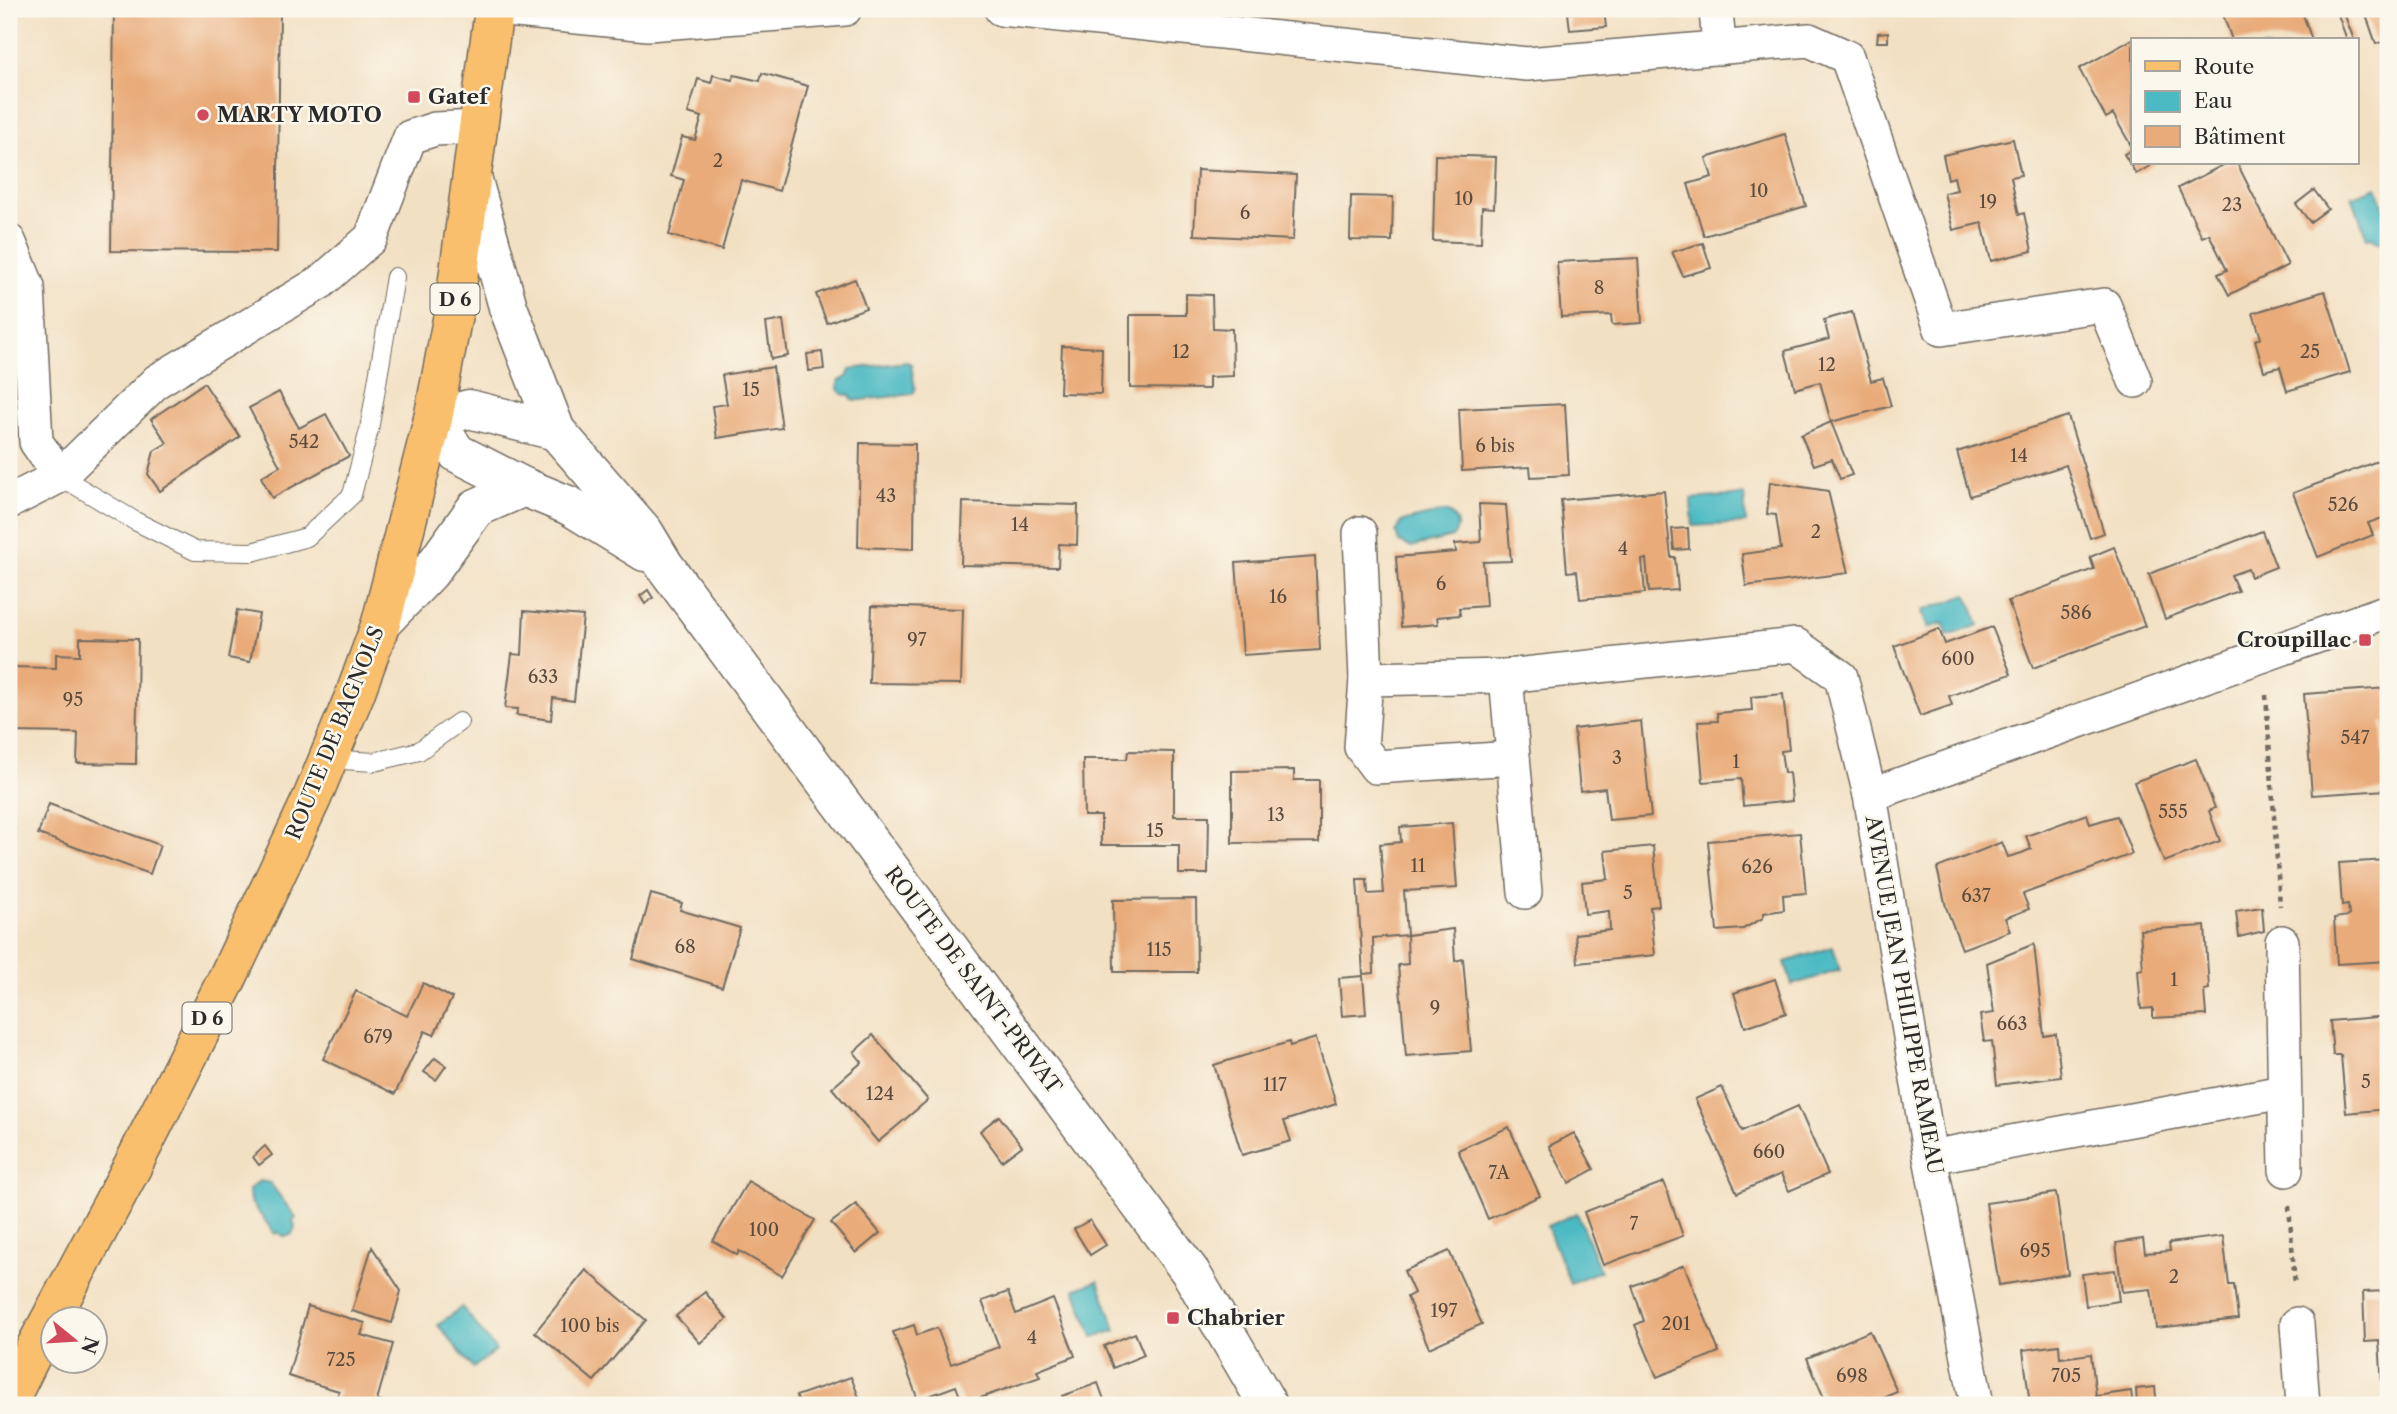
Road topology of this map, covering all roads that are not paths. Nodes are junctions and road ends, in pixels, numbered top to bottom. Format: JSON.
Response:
{"nodes":[{"id":1,"x":495,"y":9,"type":"edge"},
{"id":2,"x":845,"y":9,"type":"edge"},
{"id":3,"x":1001,"y":9,"type":"edge"},
{"id":4,"x":1716,"y":9,"type":"edge"},
{"id":5,"x":1719,"y":48,"type":"junction"},
{"id":6,"x":479,"y":127,"type":"junction"},
{"id":7,"x":472,"y":177,"type":"junction"},
{"id":8,"x":9,"y":241,"type":"edge"},
{"id":9,"x":395,"y":277,"type":"dead end"},
{"id":10,"x":2135,"y":381,"type":"dead end"},
{"id":11,"x":433,"y":419,"type":"junction"},
{"id":12,"x":567,"y":445,"type":"junction"},
{"id":13,"x":60,"y":476,"type":"junction"},
{"id":14,"x":534,"y":491,"type":"junction"},
{"id":15,"x":9,"y":502,"type":"edge"},
{"id":16,"x":1360,"y":533,"type":"dead end"},
{"id":17,"x":664,"y":565,"type":"junction"},
{"id":18,"x":2388,"y":611,"type":"edge"},
{"id":19,"x":381,"y":623,"type":"junction"},
{"id":20,"x":1506,"y":676,"type":"junction"},
{"id":21,"x":1366,"y":679,"type":"junction"},
{"id":22,"x":459,"y":722,"type":"dead end"},
{"id":23,"x":1513,"y":758,"type":"junction"},
{"id":24,"x":328,"y":759,"type":"junction"},
{"id":25,"x":1870,"y":795,"type":"junction"},
{"id":26,"x":1525,"y":892,"type":"dead end"},
{"id":27,"x":2282,"y":943,"type":"road end"},
{"id":28,"x":2283,"y":1092,"type":"junction"},
{"id":29,"x":1930,"y":1157,"type":"junction"},
{"id":30,"x":2286,"y":1170,"type":"road end"},
{"id":31,"x":2297,"y":1324,"type":"road end"},
{"id":32,"x":9,"y":1401,"type":"edge"},
{"id":33,"x":1268,"y":1405,"type":"edge"},
{"id":34,"x":1977,"y":1405,"type":"edge"},
{"id":35,"x":2303,"y":1405,"type":"edge"}],
"edges":[{"from":1,"to":2,"type":"street"},
{"from":1,"to":6,"type":"main road","name":"ROUTE DE BAGNOLS","number":"D 6"},
{"from":3,"to":5,"type":"street"},
{"from":4,"to":5,"type":"street"},
{"from":5,"to":10,"type":"street"},
{"from":6,"to":7,"type":"main road","name":"ROUTE DE BAGNOLS","number":"D 6"},
{"from":6,"to":13,"type":"street"},
{"from":7,"to":11,"type":"main road","name":"ROUTE DE BAGNOLS","number":"D 6"},
{"from":7,"to":12,"type":"street"},
{"from":8,"to":13,"type":"street"},
{"from":9,"to":13,"type":"lane"},
{"from":11,"to":12,"type":"street"},
{"from":11,"to":14,"type":"street"},
{"from":11,"to":19,"type":"main road","name":"ROUTE DE BAGNOLS","number":"D 6"},
{"from":12,"to":14,"type":"street"},
{"from":12,"to":17,"type":"street","name":"ROUTE DE SAINT-PRIVAT"},
{"from":13,"to":15,"type":"street"},
{"from":14,"to":17,"type":"street"},
{"from":14,"to":19,"type":"street"},
{"from":16,"to":21,"type":"street"},
{"from":17,"to":33,"type":"street","name":"ROUTE DE SAINT-PRIVAT"},
{"from":18,"to":25,"type":"street","name":"AVENUE JEAN PHILIPPE RAMEAU"},
{"from":19,"to":24,"type":"main road","name":"ROUTE DE BAGNOLS","number":"D 6"},
{"from":20,"to":21,"type":"street"},
{"from":20,"to":23,"type":"street"},
{"from":20,"to":25,"type":"street"},
{"from":21,"to":23,"type":"street"},
{"from":22,"to":24,"type":"lane"},
{"from":23,"to":26,"type":"street"},
{"from":24,"to":32,"type":"main road","name":"ROUTE DE BAGNOLS","number":"D 6"},
{"from":25,"to":29,"type":"street","name":"AVENUE JEAN PHILIPPE RAMEAU"},
{"from":27,"to":28,"type":"street"},
{"from":28,"to":29,"type":"street"},
{"from":28,"to":30,"type":"street"},
{"from":29,"to":34,"type":"street","name":"AVENUE JEAN PHILIPPE RAMEAU"},
{"from":31,"to":35,"type":"street"}]}
